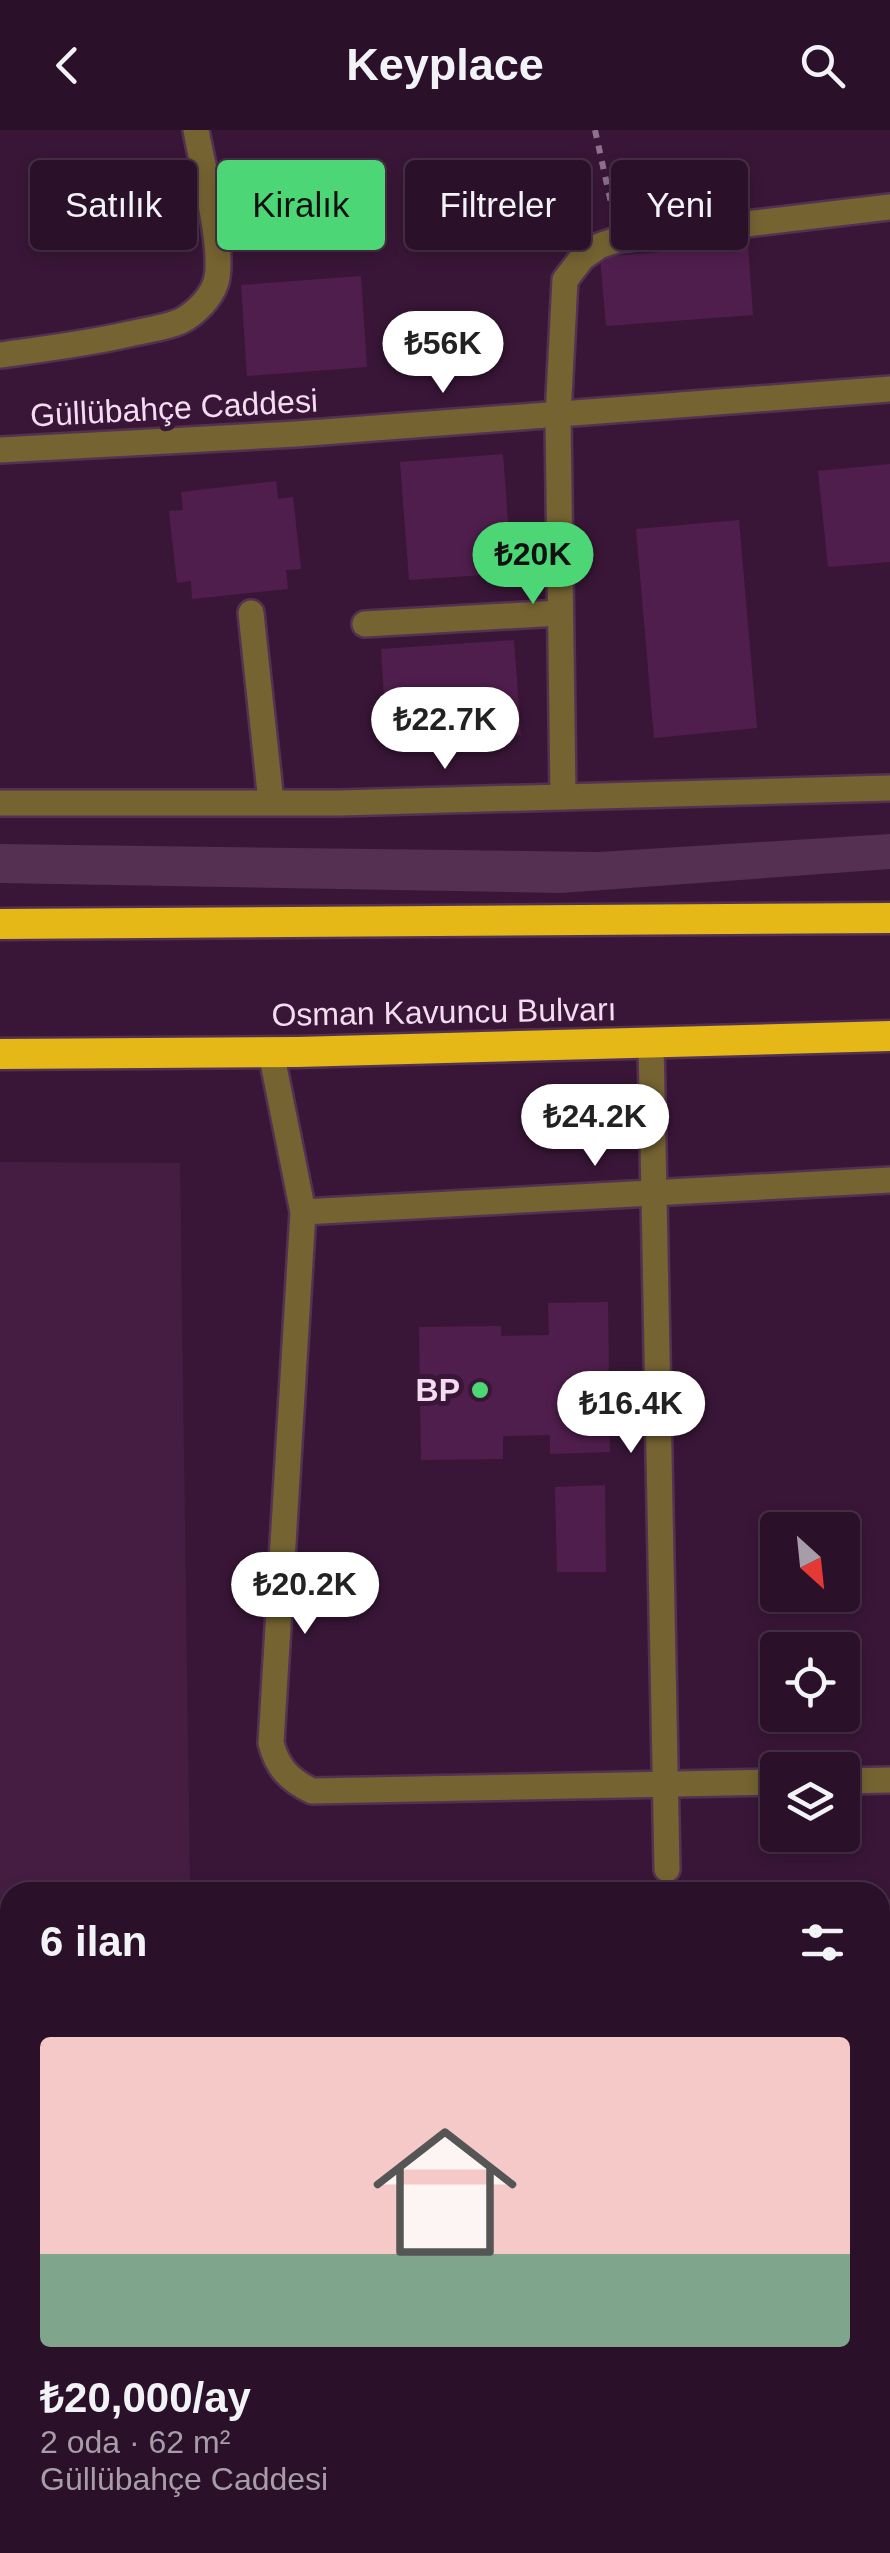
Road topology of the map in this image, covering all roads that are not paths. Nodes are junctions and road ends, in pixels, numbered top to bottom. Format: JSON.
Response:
{"nodes":[{"id":1,"x":196,"y":130,"type":"edge"},
{"id":2,"x":890,"y":208,"type":"edge"},
{"id":3,"x":0,"y":355,"type":"edge"},
{"id":4,"x":890,"y":389,"type":"edge"},
{"id":5,"x":558,"y":416,"type":"junction"},
{"id":6,"x":0,"y":450,"type":"edge"},
{"id":7,"x":251,"y":613,"type":"dead end"},
{"id":8,"x":560,"y":613,"type":"junction"},
{"id":9,"x":365,"y":624,"type":"dead end"},
{"id":10,"x":890,"y":788,"type":"edge"},
{"id":11,"x":563,"y":797,"type":"junction"},
{"id":12,"x":271,"y":802,"type":"junction"},
{"id":13,"x":0,"y":803,"type":"edge"},
{"id":14,"x":890,"y":918,"type":"edge"},
{"id":15,"x":0,"y":924,"type":"edge"},
{"id":16,"x":890,"y":1036,"type":"edge"},
{"id":17,"x":651,"y":1042,"type":"junction"},
{"id":18,"x":270,"y":1052,"type":"junction"},
{"id":19,"x":0,"y":1054,"type":"edge"},
{"id":20,"x":890,"y":1180,"type":"edge"},
{"id":21,"x":654,"y":1194,"type":"junction"},
{"id":22,"x":303,"y":1212,"type":"junction"},
{"id":23,"x":890,"y":1780,"type":"edge"},
{"id":24,"x":860,"y":1781,"type":"edge"},
{"id":25,"x":760,"y":1782,"type":"edge"},
{"id":26,"x":665,"y":1784,"type":"junction"},
{"id":27,"x":667,"y":1869,"type":"dead end"}],
"edges":[{"from":1,"to":3,"type":"street"},
{"from":2,"to":5,"type":"street"},
{"from":4,"to":5,"type":"street","name":"Güllübahçe Caddesi"},
{"from":5,"to":6,"type":"street","name":"Güllübahçe Caddesi"},
{"from":5,"to":8,"type":"street"},
{"from":7,"to":12,"type":"street"},
{"from":8,"to":9,"type":"street"},
{"from":8,"to":11,"type":"street"},
{"from":10,"to":11,"type":"street"},
{"from":11,"to":12,"type":"street"},
{"from":12,"to":13,"type":"street"},
{"from":14,"to":15,"type":"highway"},
{"from":16,"to":17,"type":"highway","name":"Osman Kavuncu Bulvarı"},
{"from":17,"to":18,"type":"highway","name":"Osman Kavuncu Bulvarı"},
{"from":17,"to":21,"type":"street"},
{"from":18,"to":19,"type":"highway","name":"Osman Kavuncu Bulvarı"},
{"from":18,"to":22,"type":"street"},
{"from":20,"to":21,"type":"street"},
{"from":21,"to":22,"type":"street"},
{"from":21,"to":26,"type":"street"},
{"from":22,"to":26,"type":"street"},
{"from":23,"to":24,"type":"street"},
{"from":25,"to":26,"type":"street"},
{"from":26,"to":27,"type":"street"}]}
